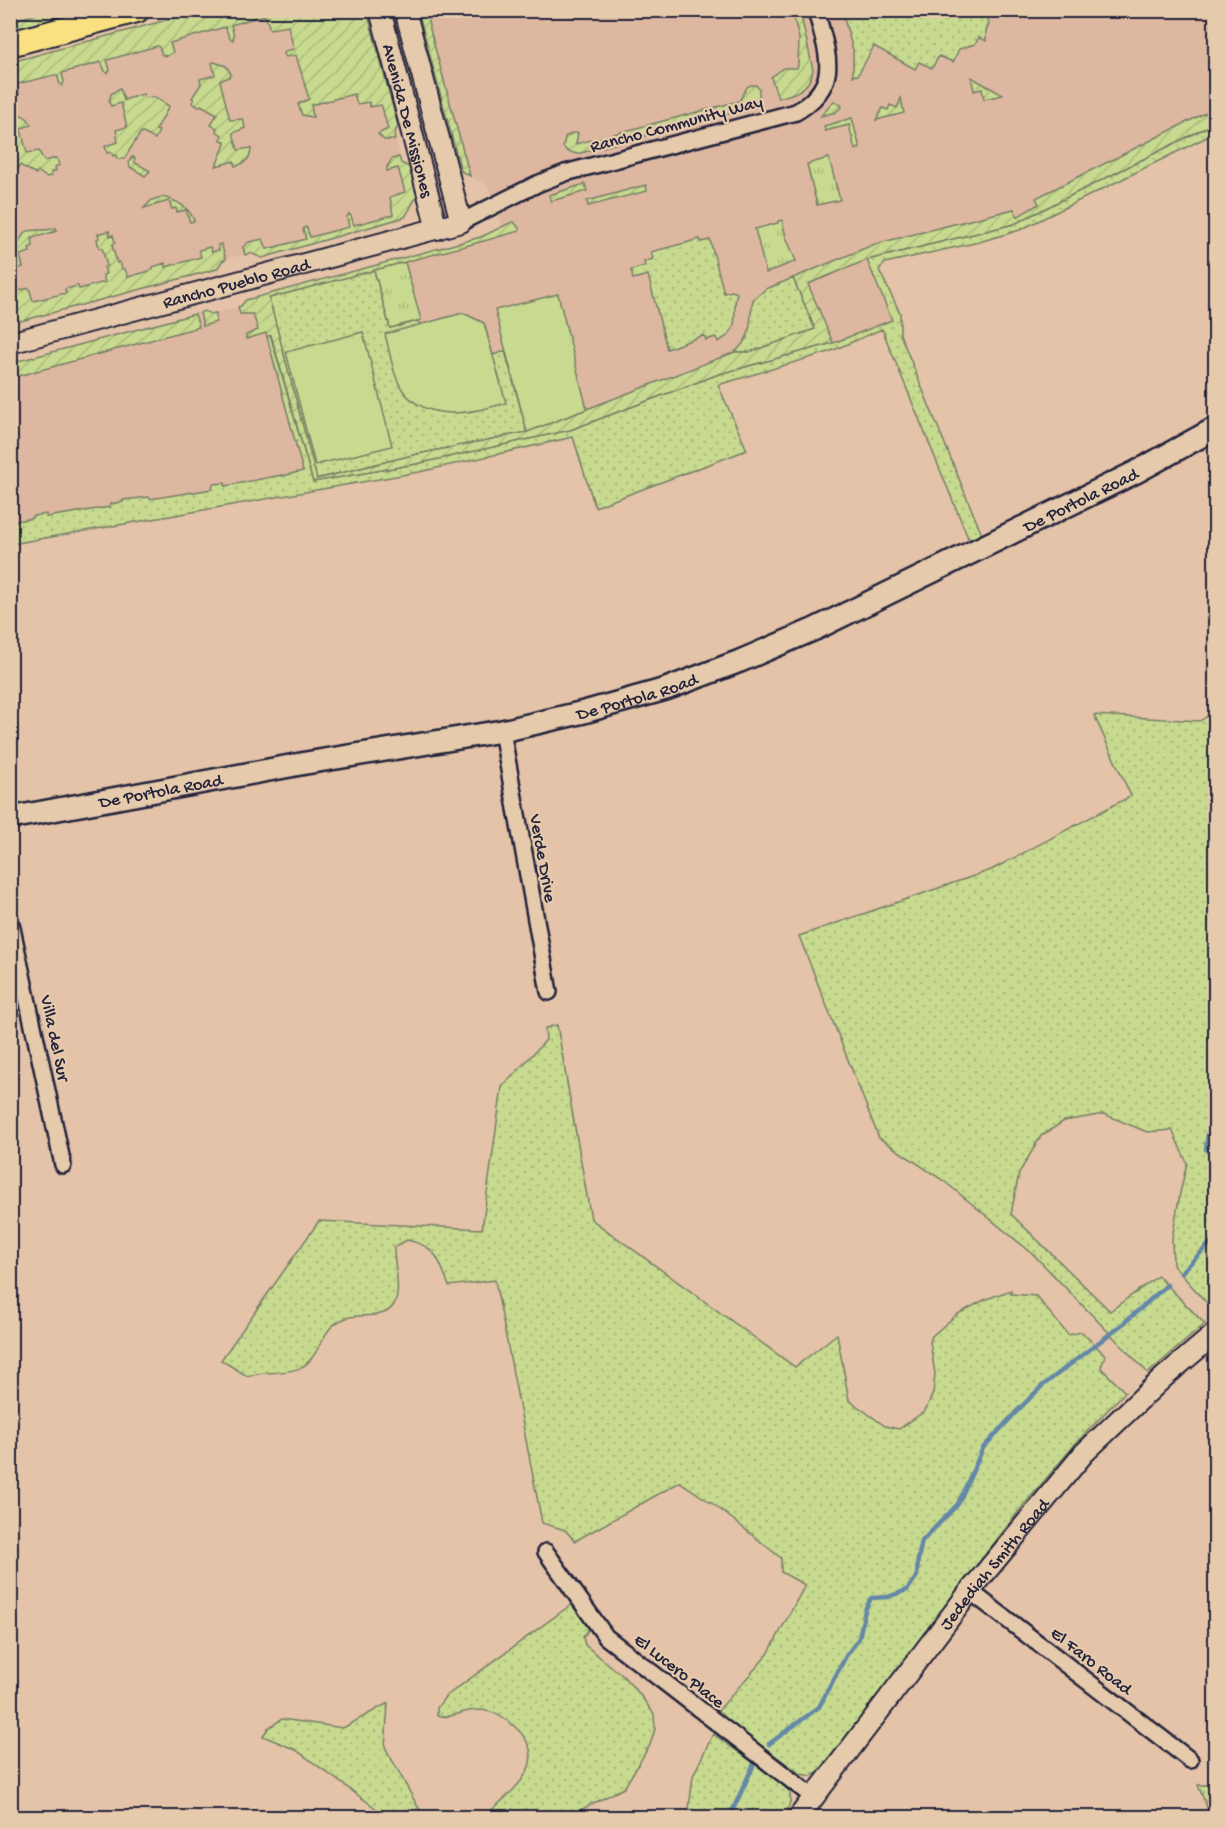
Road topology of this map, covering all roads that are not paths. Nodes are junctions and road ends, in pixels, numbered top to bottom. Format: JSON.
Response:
{"nodes":[{"id":1,"x":137,"y":10,"type":"edge"},
{"id":2,"x":380,"y":10,"type":"edge"},
{"id":3,"x":405,"y":10,"type":"edge"},
{"id":4,"x":816,"y":10,"type":"edge"},
{"id":5,"x":10,"y":44,"type":"edge"},
{"id":6,"x":461,"y":222,"type":"junction"},
{"id":7,"x":437,"y":229,"type":"junction"},
{"id":8,"x":10,"y":343,"type":"edge"},
{"id":9,"x":1215,"y":428,"type":"edge"},
{"id":10,"x":502,"y":731,"type":"junction"},
{"id":11,"x":10,"y":818,"type":"edge"},
{"id":12,"x":10,"y":919,"type":"edge"},
{"id":13,"x":549,"y":992,"type":"dead end"},
{"id":14,"x":63,"y":1165,"type":"dead end"},
{"id":15,"x":1215,"y":1333,"type":"edge"},
{"id":16,"x":546,"y":1552,"type":"dead end"},
{"id":17,"x":970,"y":1591,"type":"junction"},
{"id":18,"x":1191,"y":1760,"type":"dead end"},
{"id":19,"x":813,"y":1797,"type":"junction"},
{"id":20,"x":798,"y":1818,"type":"edge"}],
"edges":[{"from":1,"to":5,"type":"main road"},
{"from":2,"to":7,"type":"street","name":"Avenida De Missiones"},
{"from":3,"to":6,"type":"street","name":"Avenida De Missiones"},
{"from":4,"to":6,"type":"street","name":"Rancho Community Way"},
{"from":6,"to":7,"type":"street","name":"Rancho Pueblo Road"},
{"from":7,"to":8,"type":"street","name":"Rancho Pueblo Road"},
{"from":9,"to":10,"type":"main road","name":"De Portola Road"},
{"from":10,"to":11,"type":"main road","name":"De Portola Road"},
{"from":10,"to":13,"type":"street","name":"Verde Drive"},
{"from":12,"to":14,"type":"street","name":"Villa del Sur"},
{"from":15,"to":17,"type":"street","name":"Jedediah Smith Road"},
{"from":16,"to":19,"type":"street","name":"El Lucero Place"},
{"from":17,"to":18,"type":"street","name":"El Faro Road"},
{"from":17,"to":19,"type":"street","name":"Jedediah Smith Road"},
{"from":19,"to":20,"type":"street","name":"Jedediah Smith Road"}]}
